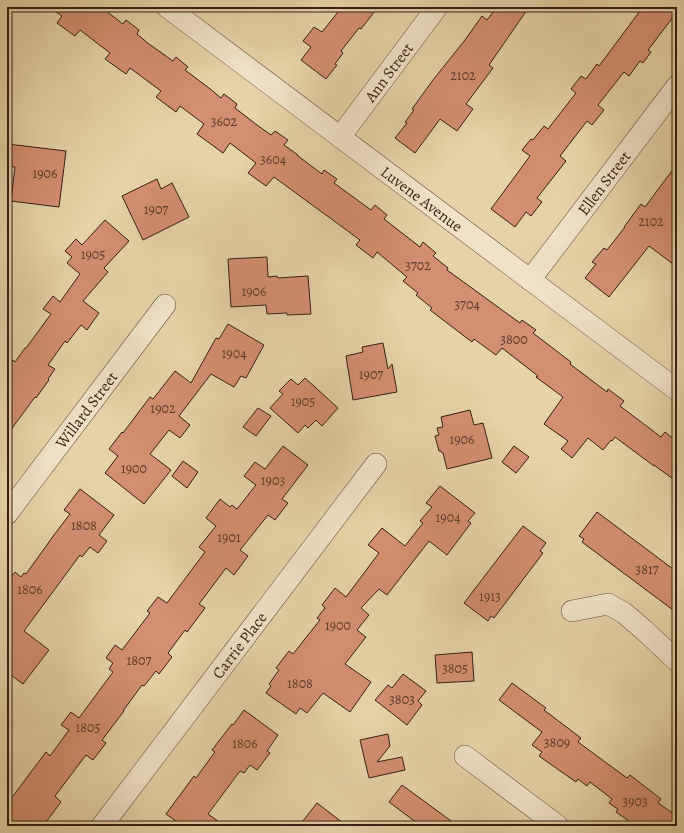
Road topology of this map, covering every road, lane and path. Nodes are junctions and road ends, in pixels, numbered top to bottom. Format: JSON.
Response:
{"nodes":[{"id":1,"x":167,"y":7,"type":"edge"},
{"id":2,"x":437,"y":7,"type":"edge"},
{"id":3,"x":677,"y":86,"type":"edge"},
{"id":4,"x":340,"y":137,"type":"junction"},
{"id":5,"x":530,"y":280,"type":"junction"},
{"id":6,"x":165,"y":305,"type":"dead end"},
{"id":7,"x":677,"y":390,"type":"edge"},
{"id":8,"x":376,"y":464,"type":"dead end"},
{"id":9,"x":7,"y":514,"type":"edge"},
{"id":10,"x":572,"y":611,"type":"dead end"},
{"id":11,"x":677,"y":661,"type":"edge"},
{"id":12,"x":465,"y":756,"type":"dead end"},
{"id":13,"x":102,"y":826,"type":"edge"},
{"id":14,"x":558,"y":826,"type":"edge"}],
"edges":[{"from":1,"to":4,"type":"street","name":"Luvene Avenue"},
{"from":2,"to":4,"type":"street","name":"Ann Street"},
{"from":3,"to":5,"type":"street","name":"Ellen Street"},
{"from":4,"to":5,"type":"street","name":"Luvene Avenue"},
{"from":5,"to":7,"type":"street","name":"Luvene Avenue"},
{"from":6,"to":9,"type":"street","name":"Willard Street"},
{"from":8,"to":13,"type":"street","name":"Carrie Place"},
{"from":10,"to":11,"type":"street"},
{"from":12,"to":14,"type":"street"}]}
